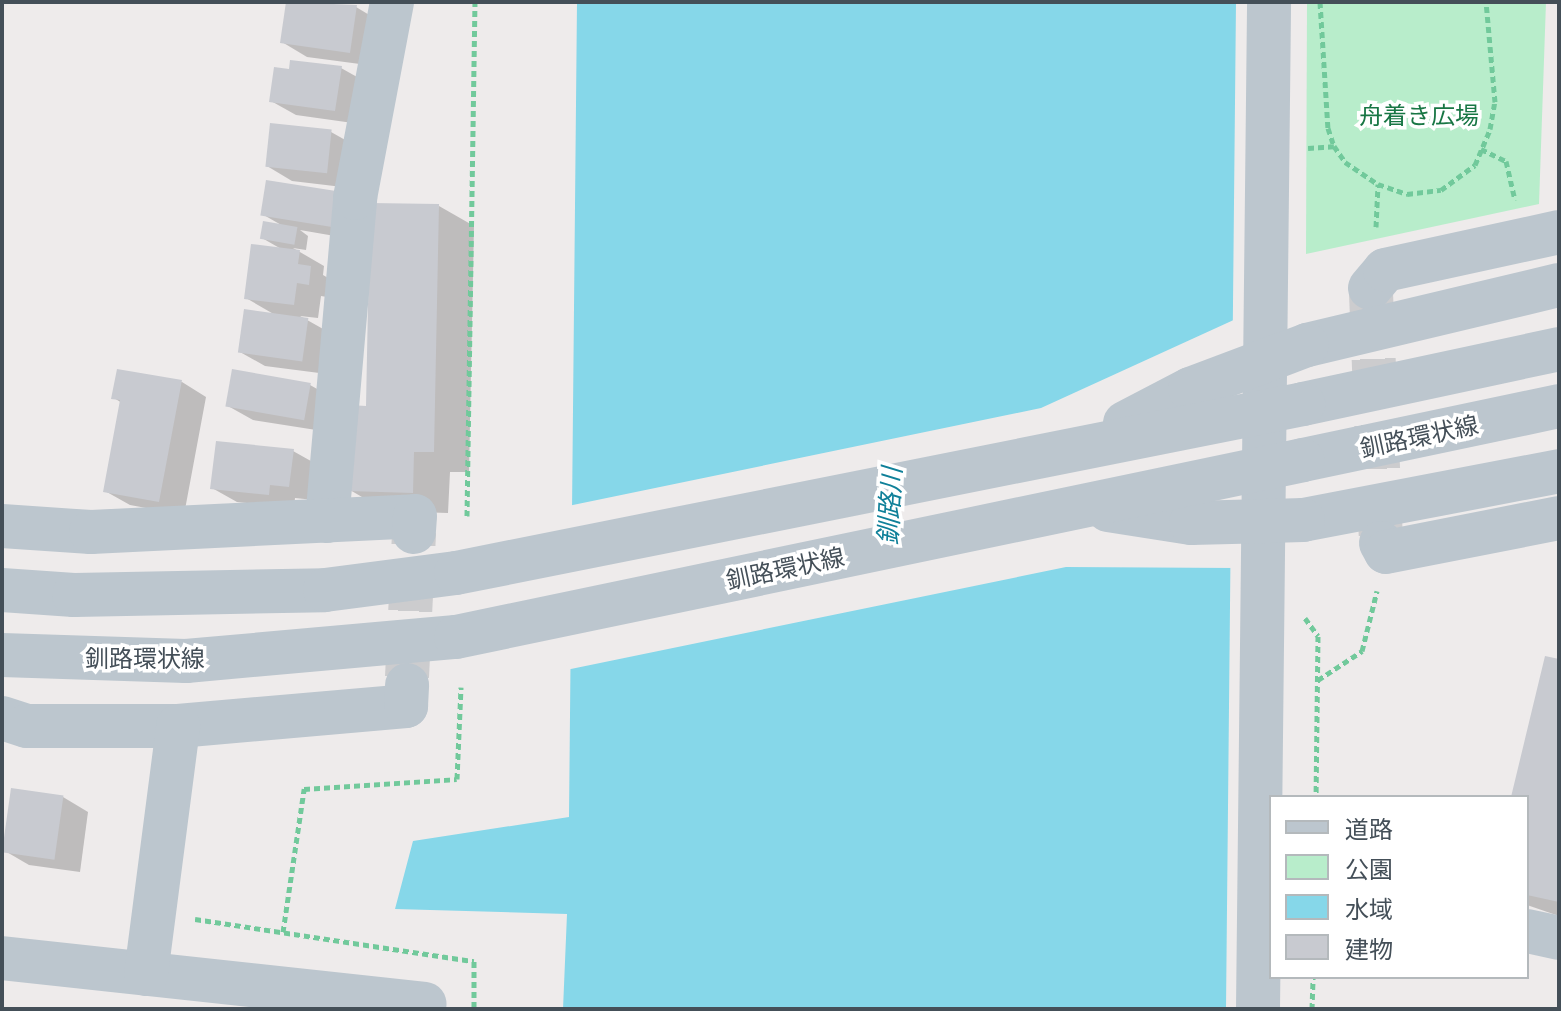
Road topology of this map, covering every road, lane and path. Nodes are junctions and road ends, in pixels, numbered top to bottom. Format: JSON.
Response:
{"nodes":[{"id":1,"x":392,"y":2,"type":"edge"},
{"id":2,"x":475,"y":2,"type":"edge"},
{"id":3,"x":1269,"y":2,"type":"edge"},
{"id":4,"x":1320,"y":2,"type":"edge"},
{"id":5,"x":1486,"y":2,"type":"edge"},
{"id":6,"x":1481,"y":149,"type":"junction"},
{"id":7,"x":1378,"y":184,"type":"junction"},
{"id":8,"x":1516,"y":205,"type":"dead end"},
{"id":9,"x":1376,"y":231,"type":"dead end"},
{"id":10,"x":1559,"y":232,"type":"edge"},
{"id":11,"x":1559,"y":285,"type":"edge"},
{"id":12,"x":1370,"y":288,"type":"dead end"},
{"id":13,"x":1559,"y":349,"type":"edge"},
{"id":14,"x":1559,"y":406,"type":"edge"},
{"id":15,"x":1080,"y":446,"type":"junction"},
{"id":16,"x":1559,"y":471,"type":"edge"},
{"id":17,"x":1082,"y":506,"type":"junction"},
{"id":18,"x":467,"y":516,"type":"dead end"},
{"id":19,"x":1559,"y":518,"type":"edge"},
{"id":20,"x":327,"y":521,"type":"junction"},
{"id":21,"x":415,"y":524,"type":"dead end"},
{"id":22,"x":2,"y":526,"type":"edge"},
{"id":23,"x":1384,"y":547,"type":"joint"},
{"id":24,"x":2,"y":590,"type":"edge"},
{"id":25,"x":1302,"y":614,"type":"dead end"},
{"id":26,"x":2,"y":655,"type":"edge"},
{"id":27,"x":1318,"y":680,"type":"junction"},
{"id":28,"x":407,"y":685,"type":"tunnel mouth"},
{"id":29,"x":461,"y":687,"type":"dead end"},
{"id":30,"x":2,"y":718,"type":"edge"},
{"id":31,"x":178,"y":726,"type":"junction"},
{"id":32,"x":1316,"y":795,"type":"edge"},
{"id":33,"x":154,"y":913,"type":"junction"},
{"id":34,"x":1529,"y":931,"type":"edge"},
{"id":35,"x":283,"y":932,"type":"junction"},
{"id":36,"x":1559,"y":938,"type":"edge"},
{"id":37,"x":2,"y":958,"type":"edge"},
{"id":38,"x":1313,"y":979,"type":"edge"},
{"id":39,"x":153,"y":986,"type":"edge"},
{"id":40,"x":425,"y":1004,"type":"dead end"},
{"id":41,"x":474,"y":1009,"type":"edge"},
{"id":42,"x":1258,"y":1009,"type":"edge"},
{"id":43,"x":1312,"y":1009,"type":"edge"}],
"edges":[{"from":1,"to":20,"type":"street"},
{"from":2,"to":18,"type":"path"},
{"from":3,"to":42,"type":"street"},
{"from":4,"to":7,"type":"path"},
{"from":5,"to":6,"type":"path"},
{"from":6,"to":7,"type":"path"},
{"from":6,"to":8,"type":"path"},
{"from":7,"to":9,"type":"path"},
{"from":10,"to":12,"type":"street"},
{"from":11,"to":15,"type":"street","bridge":true},
{"from":13,"to":15,"type":"street","bridge":true},
{"from":14,"to":17,"type":"street","name":"釧路環状線","bridge":true},
{"from":15,"to":24,"type":"street","bridge":true},
{"from":16,"to":17,"type":"street","bridge":true},
{"from":17,"to":26,"type":"street","name":"釧路環状線","bridge":true},
{"from":19,"to":23,"type":"street"},
{"from":20,"to":21,"type":"street"},
{"from":20,"to":22,"type":"street"},
{"from":23,"to":27,"type":"path"},
{"from":25,"to":27,"type":"path"},
{"from":27,"to":32,"type":"path"},
{"from":28,"to":31,"type":"street"},
{"from":29,"to":35,"type":"path"},
{"from":30,"to":31,"type":"street"},
{"from":31,"to":33,"type":"street"},
{"from":33,"to":35,"type":"path"},
{"from":33,"to":39,"type":"street"},
{"from":34,"to":36,"type":"street"},
{"from":35,"to":41,"type":"path"},
{"from":37,"to":39,"type":"street"},
{"from":38,"to":43,"type":"path"},
{"from":39,"to":40,"type":"street"}]}
